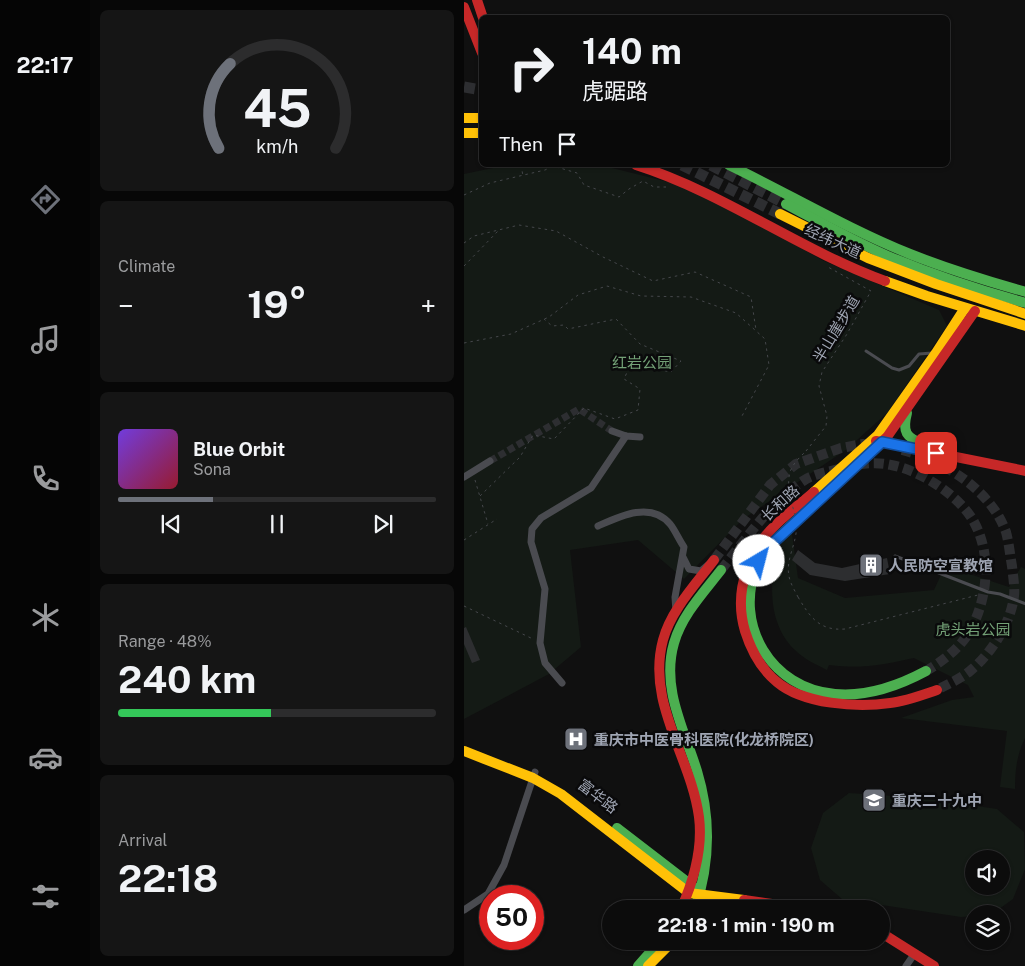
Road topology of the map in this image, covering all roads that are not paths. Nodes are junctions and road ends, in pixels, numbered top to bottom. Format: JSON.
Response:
{"nodes":[{"id":1,"x":477,"y":0,"type":"edge"},
{"id":2,"x":464,"y":6,"type":"edge"},
{"id":3,"x":482,"y":15,"type":"edge"},
{"id":4,"x":479,"y":45,"type":"edge"},
{"id":5,"x":464,"y":118,"type":"edge"},
{"id":6,"x":479,"y":118,"type":"edge"},
{"id":7,"x":464,"y":133,"type":"edge"},
{"id":8,"x":479,"y":133,"type":"edge"},
{"id":9,"x":643,"y":167,"type":"edge"},
{"id":10,"x":733,"y":167,"type":"edge"},
{"id":11,"x":786,"y":204,"type":"tunnel mouth"},
{"id":12,"x":780,"y":214,"type":"tunnel mouth"},
{"id":13,"x":1025,"y":292,"type":"edge"},
{"id":14,"x":1025,"y":303,"type":"edge"},
{"id":15,"x":970,"y":309,"type":"junction"},
{"id":16,"x":1025,"y":314,"type":"edge"},
{"id":17,"x":1025,"y":326,"type":"edge"},
{"id":18,"x":866,"y":351,"type":"dead end"},
{"id":19,"x":936,"y":353,"type":"junction"},
{"id":20,"x":913,"y":400,"type":"junction"},
{"id":21,"x":612,"y":431,"type":"tunnel mouth"},
{"id":22,"x":626,"y":436,"type":"junction"},
{"id":23,"x":640,"y":437,"type":"dead end"},
{"id":24,"x":880,"y":438,"type":"junction"},
{"id":25,"x":924,"y":444,"type":"junction"},
{"id":26,"x":490,"y":461,"type":"tunnel mouth"},
{"id":27,"x":1025,"y":465,"type":"edge"},
{"id":28,"x":1025,"y":471,"type":"edge"},
{"id":29,"x":464,"y":477,"type":"edge"},
{"id":30,"x":598,"y":526,"type":"dead end"},
{"id":31,"x":682,"y":556,"type":"junction"},
{"id":32,"x":895,"y":556,"type":"dead end"},
{"id":33,"x":714,"y":560,"type":"joint"},
{"id":34,"x":721,"y":570,"type":"tunnel mouth"},
{"id":35,"x":1025,"y":604,"type":"edge"},
{"id":36,"x":676,"y":615,"type":"junction"},
{"id":37,"x":926,"y":671,"type":"tunnel mouth"},
{"id":38,"x":562,"y":682,"type":"dead end"},
{"id":39,"x":937,"y":690,"type":"tunnel mouth"},
{"id":40,"x":464,"y":744,"type":"edge"},
{"id":41,"x":464,"y":751,"type":"edge"},
{"id":42,"x":534,"y":775,"type":"junction"},
{"id":43,"x":690,"y":888,"type":"junction"},
{"id":44,"x":701,"y":894,"type":"junction"},
{"id":45,"x":685,"y":900,"type":"edge"},
{"id":46,"x":699,"y":900,"type":"edge"},
{"id":47,"x":743,"y":900,"type":"edge"},
{"id":48,"x":464,"y":910,"type":"edge"},
{"id":49,"x":890,"y":938,"type":"edge"},
{"id":50,"x":652,"y":950,"type":"edge"},
{"id":51,"x":664,"y":950,"type":"edge"},
{"id":52,"x":915,"y":953,"type":"junction"},
{"id":53,"x":638,"y":966,"type":"edge"},
{"id":54,"x":648,"y":966,"type":"edge"},
{"id":55,"x":906,"y":966,"type":"edge"},
{"id":56,"x":934,"y":966,"type":"edge"},
{"id":57,"x":940,"y":966,"type":"edge"}],
"edges":[{"from":1,"to":3,"type":"main road"},
{"from":2,"to":4,"type":"main road"},
{"from":5,"to":6,"type":"main road"},
{"from":7,"to":8,"type":"main road"},
{"from":9,"to":15,"type":"main road","name":"经纬大道"},
{"from":10,"to":13,"type":"main road","name":"经纬大道"},
{"from":11,"to":14,"type":"main road"},
{"from":12,"to":16,"type":"main road"},
{"from":15,"to":17,"type":"main road","name":"经纬大道"},
{"from":15,"to":19,"type":"main road","name":"长和路"},
{"from":15,"to":20,"type":"main road","name":"长和路"},
{"from":18,"to":19,"type":"lane"},
{"from":19,"to":24,"type":"main road","name":"长和路"},
{"from":20,"to":24,"type":"main road","name":"长和路"},
{"from":20,"to":25,"type":"main road"},
{"from":21,"to":22,"type":"street"},
{"from":22,"to":23,"type":"street"},
{"from":22,"to":38,"type":"street"},
{"from":24,"to":25,"type":"main road"},
{"from":24,"to":28,"type":"main road"},
{"from":24,"to":37,"type":"main road","name":"长和路"},
{"from":24,"to":39,"type":"main road","name":"长和路"},
{"from":25,"to":27,"type":"main road"},
{"from":26,"to":29,"type":"street"},
{"from":30,"to":31,"type":"street"},
{"from":31,"to":33,"type":"street"},
{"from":31,"to":36,"type":"street"},
{"from":32,"to":35,"type":"lane"},
{"from":33,"to":36,"type":"main road"},
{"from":34,"to":44,"type":"main road"},
{"from":36,"to":43,"type":"main road"},
{"from":40,"to":42,"type":"main road","name":"富华路"},
{"from":41,"to":42,"type":"main road","name":"富华路"},
{"from":42,"to":43,"type":"main road","name":"富华路"},
{"from":42,"to":48,"type":"street"},
{"from":43,"to":44,"type":"main road","name":"富华路"},
{"from":43,"to":45,"type":"main road"},
{"from":44,"to":46,"type":"main road"},
{"from":44,"to":47,"type":"main road"},
{"from":49,"to":52,"type":"main road"},
{"from":50,"to":53,"type":"main road"},
{"from":51,"to":54,"type":"main road"},
{"from":52,"to":55,"type":"street"},
{"from":52,"to":56,"type":"main road"},
{"from":52,"to":57,"type":"main road"}]}
